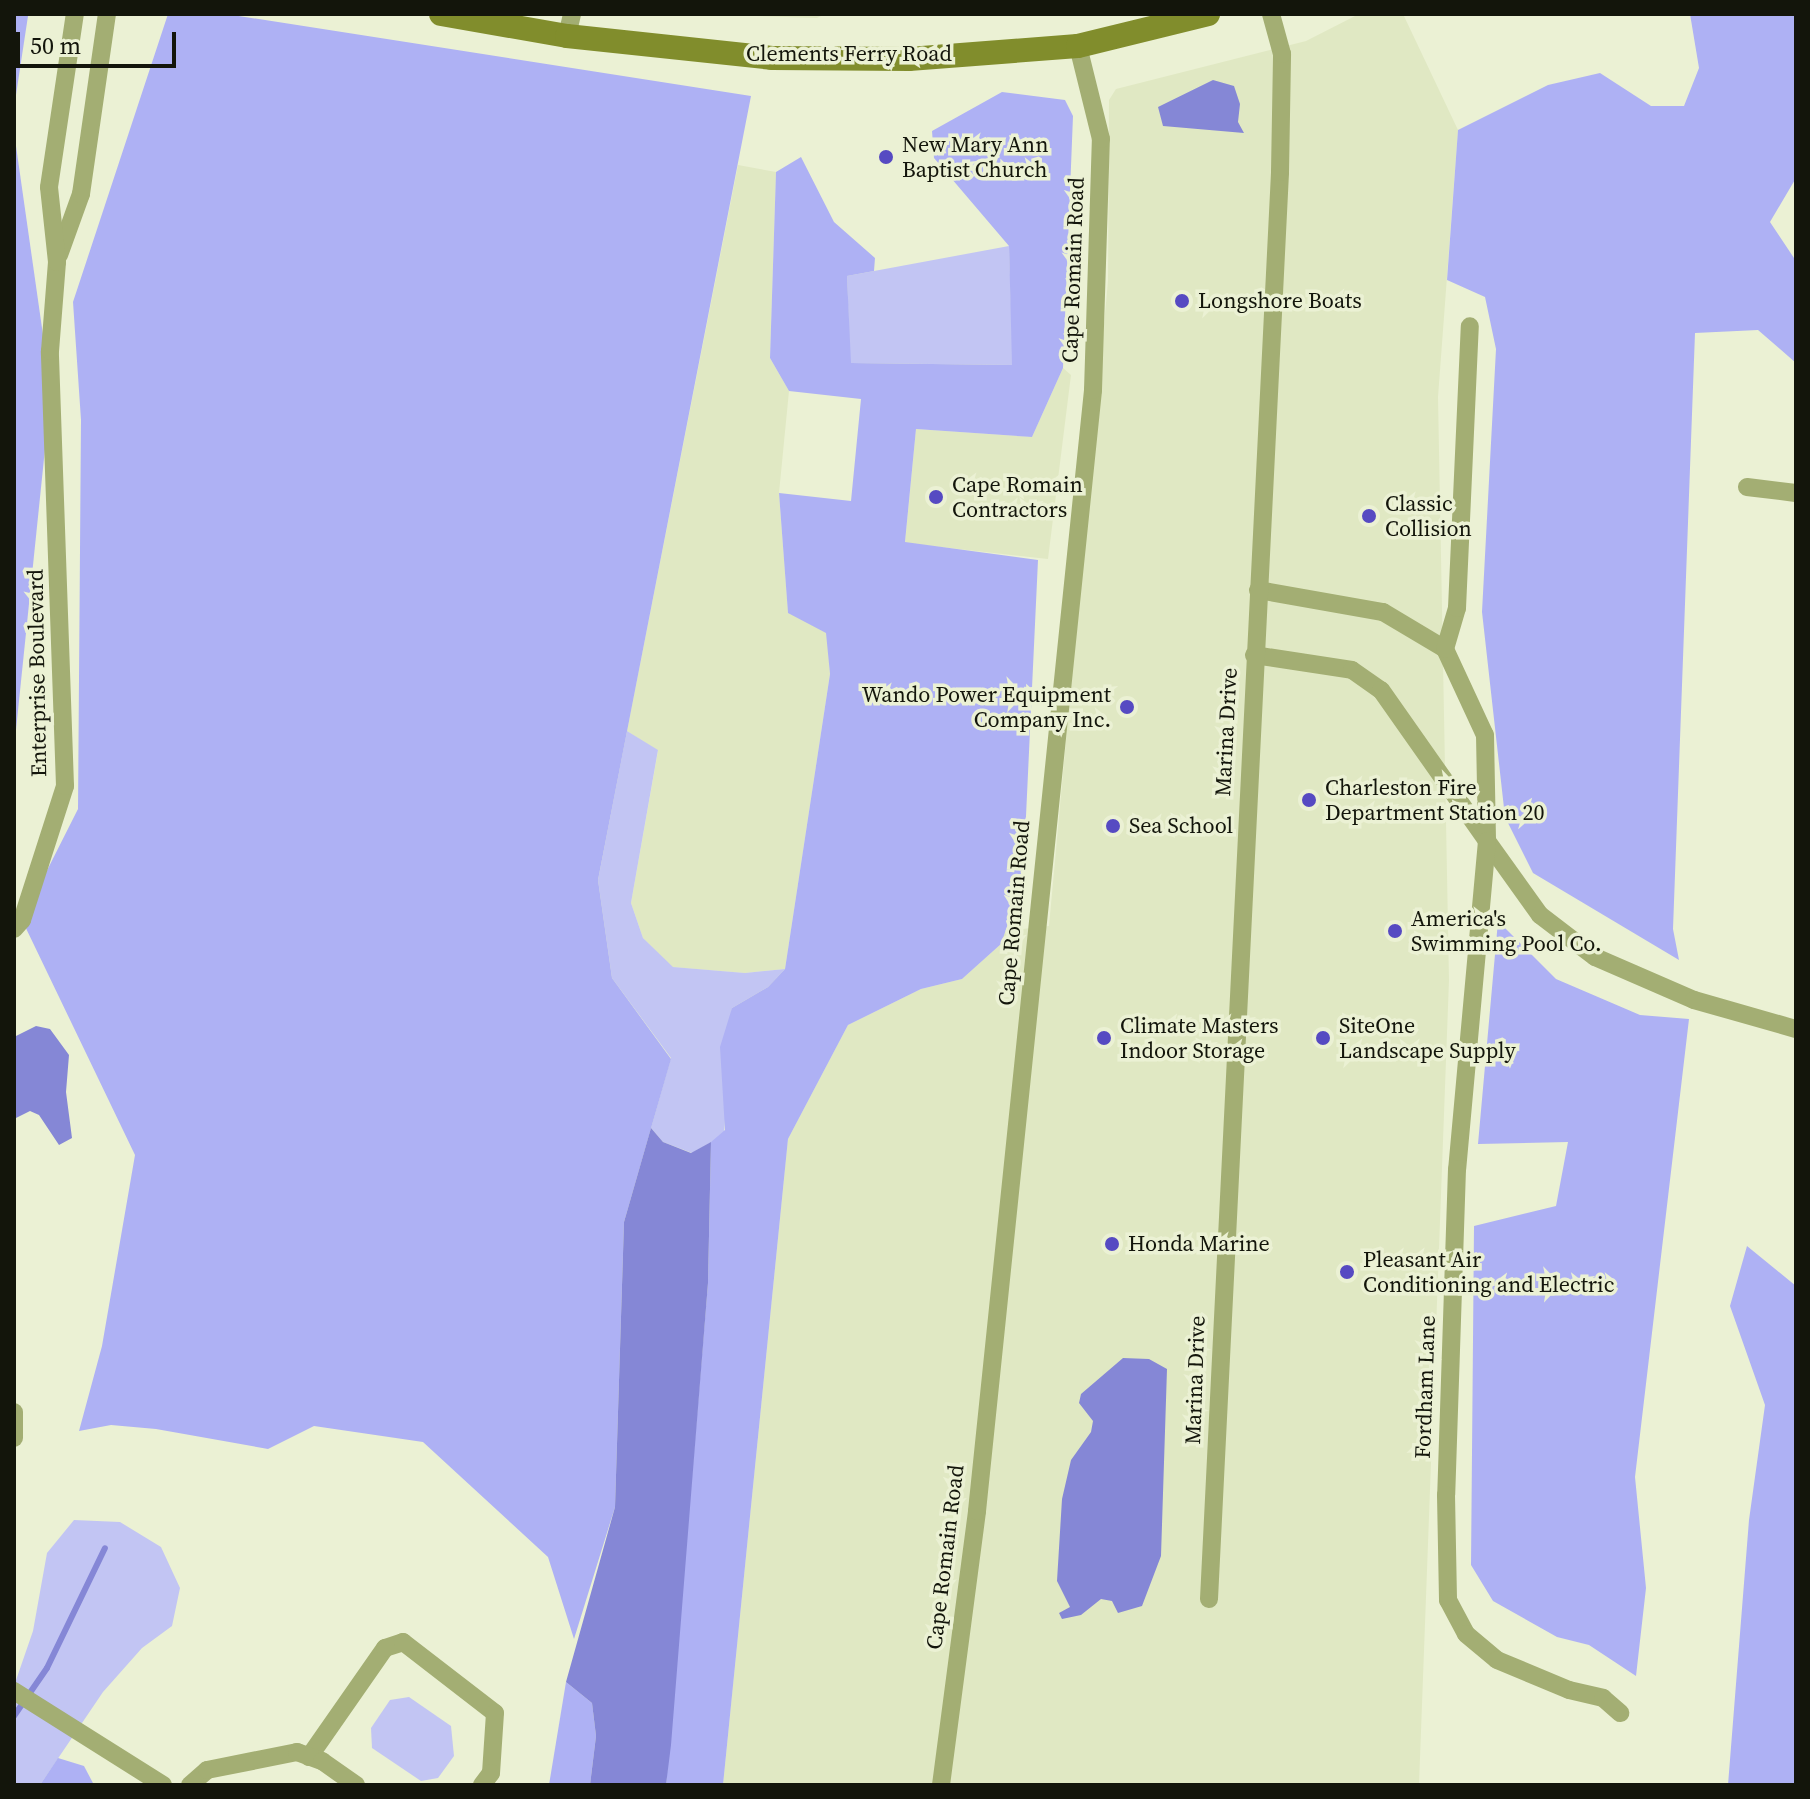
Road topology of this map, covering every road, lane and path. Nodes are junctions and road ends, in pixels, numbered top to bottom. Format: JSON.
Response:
{"nodes":[{"id":1,"x":75,"y":14,"type":"edge"},
{"id":2,"x":107,"y":14,"type":"edge"},
{"id":3,"x":441,"y":14,"type":"edge"},
{"id":4,"x":1208,"y":14,"type":"edge"},
{"id":5,"x":1271,"y":14,"type":"edge"},
{"id":6,"x":569,"y":25,"type":"edge"},
{"id":7,"x":1078,"y":46,"type":"junction"},
{"id":8,"x":57,"y":262,"type":"junction"},
{"id":9,"x":1470,"y":326,"type":"dead end"},
{"id":10,"x":1747,"y":487,"type":"dead end"},
{"id":11,"x":1796,"y":493,"type":"edge"},
{"id":12,"x":1258,"y":590,"type":"junction"},
{"id":13,"x":1445,"y":649,"type":"junction"},
{"id":14,"x":1254,"y":655,"type":"junction"},
{"id":15,"x":1487,"y":841,"type":"junction"},
{"id":16,"x":14,"y":929,"type":"edge"},
{"id":17,"x":1796,"y":1029,"type":"edge"},
{"id":18,"x":14,"y":1412,"type":"edge"},
{"id":19,"x":14,"y":1438,"type":"edge"},
{"id":20,"x":1209,"y":1599,"type":"dead end"},
{"id":21,"x":14,"y":1691,"type":"edge"},
{"id":22,"x":1620,"y":1713,"type":"dead end"},
{"id":23,"x":309,"y":1757,"type":"junction"},
{"id":24,"x":163,"y":1785,"type":"edge"},
{"id":25,"x":190,"y":1785,"type":"edge"},
{"id":26,"x":356,"y":1785,"type":"edge"},
{"id":27,"x":482,"y":1785,"type":"edge"},
{"id":28,"x":941,"y":1785,"type":"edge"}],
"edges":[{"from":1,"to":8,"type":"street","name":"Enterprise Boulevard"},
{"from":2,"to":8,"type":"street","name":"Enterprise Boulevard"},
{"from":3,"to":6,"type":"main road","name":"Clements Ferry Road"},
{"from":4,"to":7,"type":"main road","name":"Clements Ferry Road"},
{"from":5,"to":12,"type":"street","name":"Marina Drive"},
{"from":6,"to":7,"type":"main road","name":"Clements Ferry Road"},
{"from":7,"to":28,"type":"street","name":"Cape Romain Road"},
{"from":8,"to":16,"type":"street","name":"Enterprise Boulevard"},
{"from":9,"to":13,"type":"street"},
{"from":10,"to":11,"type":"street"},
{"from":12,"to":13,"type":"street"},
{"from":12,"to":14,"type":"street","name":"Marina Drive"},
{"from":13,"to":15,"type":"street","name":"Fordham Lane"},
{"from":14,"to":15,"type":"street"},
{"from":14,"to":20,"type":"street","name":"Marina Drive"},
{"from":15,"to":17,"type":"street"},
{"from":15,"to":22,"type":"street","name":"Fordham Lane"},
{"from":18,"to":19,"type":"street"},
{"from":21,"to":24,"type":"street"},
{"from":23,"to":25,"type":"street"},
{"from":23,"to":26,"type":"street"},
{"from":23,"to":27,"type":"street"}]}
